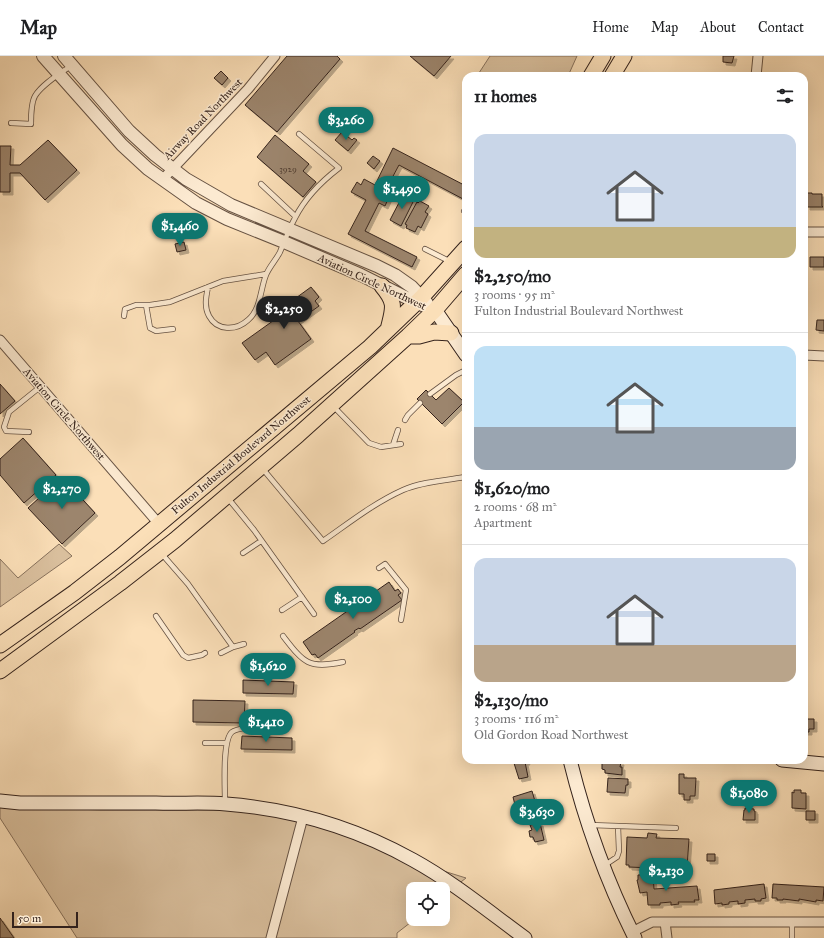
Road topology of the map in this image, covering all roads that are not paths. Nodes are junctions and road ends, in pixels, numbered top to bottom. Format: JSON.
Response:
{"nodes":[{"id":1,"x":43,"y":56,"type":"edge"},
{"id":2,"x":275,"y":56,"type":"edge"},
{"id":3,"x":603,"y":56,"type":"edge"},
{"id":4,"x":624,"y":56,"type":"edge"},
{"id":5,"x":758,"y":56,"type":"edge"},
{"id":6,"x":68,"y":60,"type":"edge"},
{"id":7,"x":593,"y":72,"type":"edge"},
{"id":8,"x":614,"y":72,"type":"edge"},
{"id":9,"x":756,"y":72,"type":"edge"},
{"id":10,"x":59,"y":74,"type":"junction"},
{"id":11,"x":11,"y":123,"type":"dead end"},
{"id":12,"x":299,"y":134,"type":"dead end"},
{"id":13,"x":172,"y":169,"type":"junction"},
{"id":14,"x":162,"y":180,"type":"junction"},
{"id":15,"x":261,"y":184,"type":"dead end"},
{"id":16,"x":295,"y":216,"type":"junction"},
{"id":17,"x":289,"y":230,"type":"junction"},
{"id":18,"x":808,"y":232,"type":"edge"},
{"id":19,"x":824,"y":232,"type":"edge"},
{"id":20,"x":284,"y":242,"type":"junction"},
{"id":21,"x":425,"y":249,"type":"dead end"},
{"id":22,"x":462,"y":253,"type":"edge"},
{"id":23,"x":453,"y":263,"type":"junction"},
{"id":24,"x":266,"y":274,"type":"junction"},
{"id":25,"x":462,"y":278,"type":"edge"},
{"id":26,"x":382,"y":286,"type":"junction"},
{"id":27,"x":208,"y":287,"type":"junction"},
{"id":28,"x":419,"y":301,"type":"junction"},
{"id":29,"x":146,"y":305,"type":"junction"},
{"id":30,"x":434,"y":310,"type":"junction"},
{"id":31,"x":124,"y":316,"type":"dead end"},
{"id":32,"x":173,"y":329,"type":"dead end"},
{"id":33,"x":388,"y":330,"type":"junction"},
{"id":34,"x":451,"y":333,"type":"junction"},
{"id":35,"x":408,"y":336,"type":"junction"},
{"id":36,"x":0,"y":340,"type":"edge"},
{"id":37,"x":462,"y":349,"type":"edge"},
{"id":38,"x":808,"y":355,"type":"edge"},
{"id":39,"x":824,"y":356,"type":"edge"},
{"id":40,"x":462,"y":372,"type":"edge"},
{"id":41,"x":40,"y":387,"type":"junction"},
{"id":42,"x":430,"y":394,"type":"dead end"},
{"id":43,"x":420,"y":403,"type":"dead end"},
{"id":44,"x":332,"y":405,"type":"junction"},
{"id":45,"x":405,"y":420,"type":"dead end"},
{"id":46,"x":398,"y":430,"type":"dead end"},
{"id":47,"x":29,"y":432,"type":"dead end"},
{"id":48,"x":401,"y":444,"type":"dead end"},
{"id":49,"x":393,"y":445,"type":"junction"},
{"id":50,"x":261,"y":467,"type":"junction"},
{"id":51,"x":462,"y":478,"type":"edge"},
{"id":52,"x":226,"y":496,"type":"junction"},
{"id":53,"x":159,"y":524,"type":"junction"},
{"id":54,"x":261,"y":541,"type":"junction"},
{"id":55,"x":159,"y":552,"type":"junction"},
{"id":56,"x":243,"y":553,"type":"dead end"},
{"id":57,"x":379,"y":568,"type":"dead end"},
{"id":58,"x":302,"y":597,"type":"junction"},
{"id":59,"x":282,"y":610,"type":"dead end"},
{"id":60,"x":314,"y":614,"type":"dead end"},
{"id":61,"x":156,"y":616,"type":"dead end"},
{"id":62,"x":401,"y":620,"type":"dead end"},
{"id":63,"x":283,"y":636,"type":"dead end"},
{"id":64,"x":244,"y":644,"type":"dead end"},
{"id":65,"x":0,"y":645,"type":"edge"},
{"id":66,"x":233,"y":646,"type":"junction"},
{"id":67,"x":205,"y":653,"type":"dead end"},
{"id":68,"x":221,"y":653,"type":"dead end"},
{"id":69,"x":343,"y":662,"type":"dead end"},
{"id":70,"x":0,"y":671,"type":"edge"},
{"id":71,"x":256,"y":726,"type":"dead end"},
{"id":72,"x":205,"y":742,"type":"dead end"},
{"id":73,"x":226,"y":743,"type":"junction"},
{"id":74,"x":808,"y":762,"type":"edge"},
{"id":75,"x":571,"y":764,"type":"edge"},
{"id":76,"x":824,"y":764,"type":"edge"},
{"id":77,"x":0,"y":801,"type":"edge"},
{"id":78,"x":225,"y":804,"type":"junction"},
{"id":79,"x":304,"y":817,"type":"junction"},
{"id":80,"x":589,"y":825,"type":"junction"},
{"id":81,"x":618,"y":826,"type":"junction"},
{"id":82,"x":676,"y":828,"type":"dead end"},
{"id":83,"x":604,"y":866,"type":"junction"},
{"id":84,"x":665,"y":922,"type":"junction"},
{"id":85,"x":792,"y":922,"type":"junction"},
{"id":86,"x":824,"y":922,"type":"edge"},
{"id":87,"x":634,"y":935,"type":"edge"},
{"id":88,"x":271,"y":938,"type":"edge"},
{"id":89,"x":525,"y":938,"type":"edge"},
{"id":90,"x":667,"y":938,"type":"edge"},
{"id":91,"x":792,"y":938,"type":"edge"}],
"edges":[{"from":1,"to":10,"type":"street","name":"Aviation Circle Northwest"},
{"from":2,"to":13,"type":"street","name":"Airway Road Northwest"},
{"from":3,"to":7,"type":"main road"},
{"from":4,"to":8,"type":"main road"},
{"from":5,"to":9,"type":"street"},
{"from":6,"to":10,"type":"lane"},
{"from":6,"to":13,"type":"street","name":"Aviation Circle Northwest"},
{"from":10,"to":11,"type":"lane"},
{"from":10,"to":14,"type":"street","name":"Aviation Circle Northwest"},
{"from":12,"to":16,"type":"lane"},
{"from":13,"to":14,"type":"street","name":"Airway Road Northwest"},
{"from":13,"to":17,"type":"street","name":"Aviation Circle Northwest"},
{"from":14,"to":20,"type":"street","name":"Aviation Circle Northwest"},
{"from":15,"to":16,"type":"lane"},
{"from":16,"to":17,"type":"lane"},
{"from":17,"to":20,"type":"lane"},
{"from":17,"to":28,"type":"street","name":"Aviation Circle Northwest"},
{"from":18,"to":19,"type":"street"},
{"from":20,"to":24,"type":"lane"},
{"from":20,"to":26,"type":"street","name":"Aviation Circle Northwest"},
{"from":21,"to":23,"type":"lane"},
{"from":22,"to":23,"type":"main road","name":"Fulton Industrial Boulevard Northwest"},
{"from":23,"to":28,"type":"main road","name":"Fulton Industrial Boulevard Northwest"},
{"from":24,"to":27,"type":"lane"},
{"from":24,"to":27,"type":"lane"},
{"from":25,"to":30,"type":"main road","name":"Fulton Industrial Boulevard Northwest"},
{"from":26,"to":28,"type":"street","name":"Aviation Circle Northwest"},
{"from":26,"to":33,"type":"main road"},
{"from":27,"to":29,"type":"lane"},
{"from":28,"to":30,"type":"street","name":"Aviation Circle Northwest"},
{"from":28,"to":33,"type":"main road","name":"Fulton Industrial Boulevard Northwest"},
{"from":29,"to":31,"type":"lane"},
{"from":29,"to":32,"type":"lane"},
{"from":30,"to":34,"type":"main road"},
{"from":30,"to":35,"type":"main road","name":"Fulton Industrial Boulevard Northwest"},
{"from":33,"to":53,"type":"main road","name":"Fulton Industrial Boulevard Northwest"},
{"from":34,"to":35,"type":"main road"},
{"from":34,"to":37,"type":"main road"},
{"from":35,"to":44,"type":"main road","name":"Fulton Industrial Boulevard Northwest"},
{"from":36,"to":41,"type":"street","name":"Aviation Circle Northwest"},
{"from":38,"to":39,"type":"street"},
{"from":40,"to":42,"type":"lane"},
{"from":41,"to":47,"type":"lane"},
{"from":41,"to":53,"type":"street","name":"Aviation Circle Northwest"},
{"from":43,"to":45,"type":"lane"},
{"from":44,"to":49,"type":"lane"},
{"from":44,"to":50,"type":"main road","name":"Fulton Industrial Boulevard Northwest"},
{"from":46,"to":49,"type":"lane"},
{"from":48,"to":49,"type":"lane"},
{"from":50,"to":51,"type":"lane"},
{"from":50,"to":52,"type":"main road","name":"Fulton Industrial Boulevard Northwest"},
{"from":52,"to":54,"type":"lane"},
{"from":52,"to":55,"type":"main road","name":"Fulton Industrial Boulevard Northwest"},
{"from":53,"to":65,"type":"main road","name":"Fulton Industrial Boulevard Northwest"},
{"from":54,"to":56,"type":"lane"},
{"from":54,"to":58,"type":"lane"},
{"from":55,"to":66,"type":"lane"},
{"from":55,"to":70,"type":"main road","name":"Fulton Industrial Boulevard Northwest"},
{"from":57,"to":62,"type":"lane"},
{"from":58,"to":59,"type":"lane"},
{"from":58,"to":60,"type":"lane"},
{"from":61,"to":67,"type":"lane"},
{"from":63,"to":69,"type":"lane"},
{"from":64,"to":66,"type":"lane"},
{"from":66,"to":68,"type":"lane"},
{"from":71,"to":73,"type":"lane"},
{"from":72,"to":73,"type":"lane"},
{"from":73,"to":78,"type":"lane"},
{"from":74,"to":76,"type":"main road"},
{"from":75,"to":80,"type":"main road"},
{"from":77,"to":78,"type":"main road"},
{"from":78,"to":79,"type":"main road"},
{"from":79,"to":88,"type":"street"},
{"from":79,"to":89,"type":"main road"},
{"from":80,"to":81,"type":"lane"},
{"from":80,"to":83,"type":"main road"},
{"from":81,"to":82,"type":"lane"},
{"from":81,"to":83,"type":"lane"},
{"from":83,"to":87,"type":"main road"},
{"from":84,"to":85,"type":"street"},
{"from":84,"to":87,"type":"street"},
{"from":84,"to":90,"type":"street"},
{"from":85,"to":86,"type":"street"},
{"from":85,"to":91,"type":"lane"}]}
